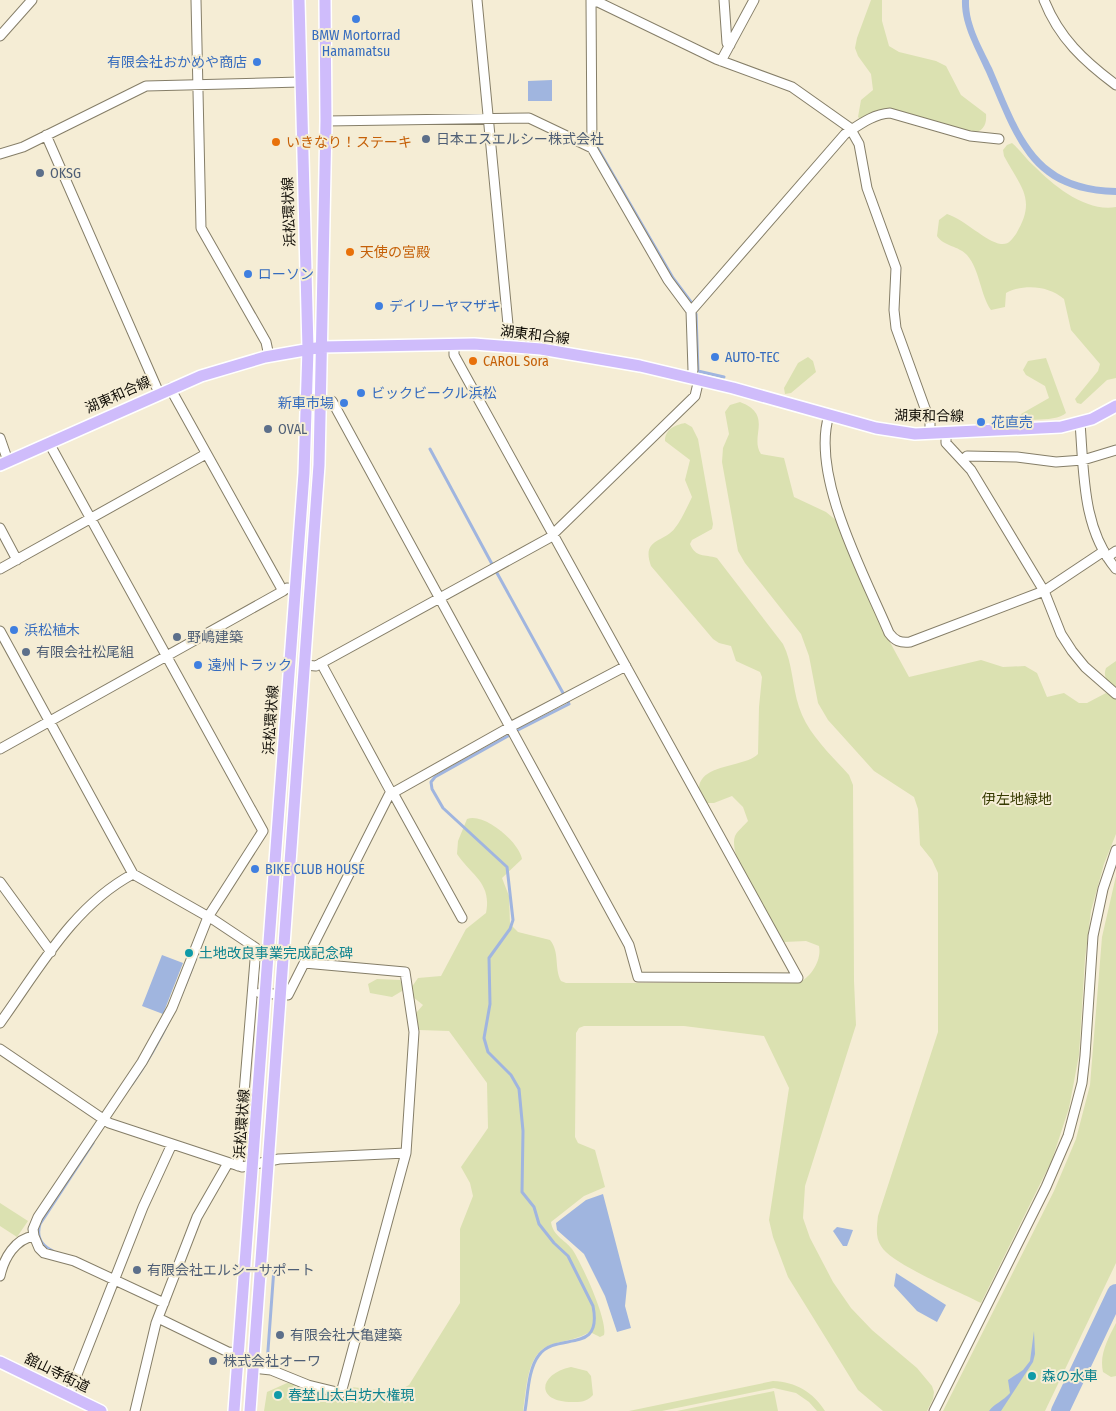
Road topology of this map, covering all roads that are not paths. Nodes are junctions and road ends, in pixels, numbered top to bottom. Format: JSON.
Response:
{"nodes":[{"id":1,"x":32,"y":0,"type":"edge"},
{"id":2,"x":196,"y":0,"type":"edge"},
{"id":3,"x":299,"y":0,"type":"edge"},
{"id":4,"x":325,"y":0,"type":"edge"},
{"id":5,"x":476,"y":0,"type":"edge"},
{"id":6,"x":724,"y":0,"type":"edge"},
{"id":7,"x":754,"y":0,"type":"edge"},
{"id":8,"x":1044,"y":0,"type":"edge"},
{"id":9,"x":591,"y":1,"type":"edge"},
{"id":10,"x":0,"y":36,"type":"edge"},
{"id":11,"x":730,"y":45,"type":"junction"},
{"id":12,"x":721,"y":61,"type":"junction"},
{"id":13,"x":300,"y":82,"type":"junction"},
{"id":14,"x":198,"y":84,"type":"junction"},
{"id":15,"x":1116,"y":85,"type":"edge"},
{"id":16,"x":488,"y":119,"type":"junction"},
{"id":17,"x":326,"y":121,"type":"junction"},
{"id":18,"x":852,"y":130,"type":"junction"},
{"id":19,"x":46,"y":135,"type":"junction"},
{"id":20,"x":999,"y":139,"type":"dead end"},
{"id":21,"x":592,"y":148,"type":"junction"},
{"id":22,"x":0,"y":154,"type":"edge"},
{"id":23,"x":691,"y":311,"type":"junction"},
{"id":24,"x":454,"y":344,"type":"junction"},
{"id":25,"x":508,"y":345,"type":"junction"},
{"id":26,"x":322,"y":347,"type":"junction"},
{"id":27,"x":308,"y":349,"type":"junction"},
{"id":28,"x":269,"y":356,"type":"junction"},
{"id":29,"x":695,"y":379,"type":"junction"},
{"id":30,"x":170,"y":388,"type":"junction"},
{"id":31,"x":159,"y":393,"type":"junction"},
{"id":32,"x":321,"y":401,"type":"junction"},
{"id":33,"x":1116,"y":406,"type":"edge"},
{"id":34,"x":829,"y":415,"type":"junction"},
{"id":35,"x":1080,"y":423,"type":"junction"},
{"id":36,"x":930,"y":434,"type":"junction"},
{"id":37,"x":946,"y":434,"type":"junction"},
{"id":38,"x":0,"y":438,"type":"edge"},
{"id":39,"x":49,"y":443,"type":"junction"},
{"id":40,"x":1116,"y":450,"type":"edge"},
{"id":41,"x":206,"y":454,"type":"junction"},
{"id":42,"x":963,"y":460,"type":"junction"},
{"id":43,"x":1083,"y":460,"type":"junction"},
{"id":44,"x":4,"y":463,"type":"edge"},
{"id":45,"x":90,"y":518,"type":"junction"},
{"id":46,"x":0,"y":528,"type":"edge"},
{"id":47,"x":553,"y":534,"type":"junction"},
{"id":48,"x":1116,"y":551,"type":"edge"},
{"id":49,"x":1106,"y":554,"type":"junction"},
{"id":50,"x":18,"y":560,"type":"junction"},
{"id":51,"x":0,"y":569,"type":"edge"},
{"id":52,"x":1116,"y":569,"type":"edge"},
{"id":53,"x":296,"y":589,"type":"junction"},
{"id":54,"x":282,"y":591,"type":"junction"},
{"id":55,"x":1044,"y":591,"type":"junction"},
{"id":56,"x":440,"y":599,"type":"junction"},
{"id":57,"x":0,"y":631,"type":"edge"},
{"id":58,"x":166,"y":656,"type":"junction"},
{"id":59,"x":321,"y":663,"type":"junction"},
{"id":60,"x":304,"y":665,"type":"junction"},
{"id":61,"x":626,"y":666,"type":"junction"},
{"id":62,"x":1116,"y":694,"type":"edge"},
{"id":63,"x":50,"y":722,"type":"junction"},
{"id":64,"x":510,"y":727,"type":"junction"},
{"id":65,"x":0,"y":749,"type":"edge"},
{"id":66,"x":393,"y":793,"type":"junction"},
{"id":67,"x":1116,"y":850,"type":"edge"},
{"id":68,"x":133,"y":874,"type":"junction"},
{"id":69,"x":0,"y":882,"type":"edge"},
{"id":70,"x":208,"y":917,"type":"junction"},
{"id":71,"x":462,"y":918,"type":"dead end"},
{"id":72,"x":51,"y":952,"type":"junction"},
{"id":73,"x":304,"y":963,"type":"junction"},
{"id":74,"x":252,"y":992,"type":"junction"},
{"id":75,"x":266,"y":993,"type":"junction"},
{"id":76,"x":280,"y":994,"type":"junction"},
{"id":77,"x":0,"y":1022,"type":"edge"},
{"id":78,"x":0,"y":1049,"type":"edge"},
{"id":79,"x":103,"y":1119,"type":"junction"},
{"id":80,"x":172,"y":1144,"type":"junction"},
{"id":81,"x":406,"y":1153,"type":"junction"},
{"id":82,"x":268,"y":1161,"type":"junction"},
{"id":83,"x":228,"y":1163,"type":"junction"},
{"id":84,"x":254,"y":1164,"type":"junction"},
{"id":85,"x":238,"y":1166,"type":"junction"},
{"id":86,"x":34,"y":1236,"type":"junction"},
{"id":87,"x":2,"y":1263,"type":"edge"},
{"id":88,"x":0,"y":1276,"type":"edge"},
{"id":89,"x":114,"y":1280,"type":"junction"},
{"id":90,"x":244,"y":1294,"type":"junction"},
{"id":91,"x":258,"y":1295,"type":"junction"},
{"id":92,"x":164,"y":1303,"type":"junction"},
{"id":93,"x":158,"y":1318,"type":"junction"},
{"id":94,"x":239,"y":1353,"type":"junction"},
{"id":95,"x":0,"y":1362,"type":"edge"},
{"id":96,"x":253,"y":1368,"type":"junction"},
{"id":97,"x":69,"y":1395,"type":"junction"},
{"id":98,"x":101,"y":1411,"type":"edge"},
{"id":99,"x":135,"y":1411,"type":"edge"},
{"id":100,"x":234,"y":1411,"type":"edge"},
{"id":101,"x":250,"y":1411,"type":"edge"},
{"id":102,"x":934,"y":1411,"type":"edge"}],
"edges":[{"from":1,"to":10,"type":"street"},
{"from":2,"to":14,"type":"street"},
{"from":3,"to":13,"type":"main road","name":"浜松環状線"},
{"from":4,"to":17,"type":"main road","name":"浜松環状線"},
{"from":5,"to":16,"type":"street"},
{"from":6,"to":11,"type":"street"},
{"from":7,"to":11,"type":"street"},
{"from":8,"to":15,"type":"street"},
{"from":9,"to":12,"type":"street"},
{"from":9,"to":21,"type":"street"},
{"from":11,"to":12,"type":"street"},
{"from":12,"to":18,"type":"street"},
{"from":13,"to":14,"type":"street"},
{"from":13,"to":27,"type":"main road","name":"浜松環状線"},
{"from":14,"to":19,"type":"street"},
{"from":14,"to":28,"type":"street"},
{"from":16,"to":17,"type":"street"},
{"from":16,"to":21,"type":"street"},
{"from":16,"to":25,"type":"street"},
{"from":17,"to":26,"type":"main road","name":"浜松環状線"},
{"from":18,"to":20,"type":"street"},
{"from":18,"to":23,"type":"street"},
{"from":18,"to":36,"type":"street"},
{"from":19,"to":22,"type":"street"},
{"from":19,"to":31,"type":"street"},
{"from":21,"to":23,"type":"street"},
{"from":23,"to":29,"type":"street"},
{"from":24,"to":25,"type":"main road","name":"湖東和合線"},
{"from":24,"to":26,"type":"main road","name":"湖東和合線"},
{"from":24,"to":47,"type":"street"},
{"from":25,"to":29,"type":"main road","name":"湖東和合線"},
{"from":26,"to":27,"type":"main road","name":"湖東和合線"},
{"from":26,"to":32,"type":"main road","name":"浜松環状線"},
{"from":27,"to":28,"type":"main road","name":"湖東和合線"},
{"from":27,"to":53,"type":"main road","name":"浜松環状線"},
{"from":28,"to":30,"type":"main road","name":"湖東和合線"},
{"from":29,"to":34,"type":"main road","name":"湖東和合線"},
{"from":29,"to":47,"type":"street"},
{"from":30,"to":31,"type":"main road","name":"湖東和合線"},
{"from":30,"to":41,"type":"street"},
{"from":31,"to":39,"type":"main road","name":"湖東和合線"},
{"from":32,"to":56,"type":"street"},
{"from":32,"to":60,"type":"main road","name":"浜松環状線"},
{"from":33,"to":35,"type":"main road","name":"湖東和合線"},
{"from":34,"to":36,"type":"main road","name":"湖東和合線"},
{"from":34,"to":55,"type":"street"},
{"from":35,"to":37,"type":"main road","name":"湖東和合線"},
{"from":35,"to":43,"type":"street"},
{"from":36,"to":37,"type":"main road","name":"湖東和合線"},
{"from":37,"to":42,"type":"street"},
{"from":38,"to":44,"type":"street"},
{"from":39,"to":44,"type":"main road","name":"湖東和合線"},
{"from":39,"to":45,"type":"street"},
{"from":40,"to":43,"type":"street"},
{"from":41,"to":45,"type":"street"},
{"from":41,"to":54,"type":"street"},
{"from":42,"to":43,"type":"street"},
{"from":42,"to":55,"type":"street"},
{"from":43,"to":49,"type":"street"},
{"from":45,"to":50,"type":"street"},
{"from":45,"to":58,"type":"street"},
{"from":46,"to":50,"type":"street"},
{"from":47,"to":56,"type":"street"},
{"from":47,"to":61,"type":"street"},
{"from":48,"to":49,"type":"street"},
{"from":49,"to":52,"type":"street"},
{"from":49,"to":55,"type":"street"},
{"from":50,"to":51,"type":"street"},
{"from":53,"to":54,"type":"street"},
{"from":53,"to":75,"type":"main road","name":"浜松環状線"},
{"from":54,"to":58,"type":"street"},
{"from":55,"to":62,"type":"street"},
{"from":56,"to":59,"type":"street"},
{"from":56,"to":64,"type":"street"},
{"from":57,"to":63,"type":"street"},
{"from":58,"to":63,"type":"street"},
{"from":58,"to":70,"type":"street"},
{"from":59,"to":60,"type":"street"},
{"from":59,"to":66,"type":"street"},
{"from":60,"to":76,"type":"main road","name":"浜松環状線"},
{"from":61,"to":64,"type":"street"},
{"from":61,"to":64,"type":"street"},
{"from":63,"to":65,"type":"street"},
{"from":63,"to":68,"type":"street"},
{"from":64,"to":66,"type":"street"},
{"from":66,"to":71,"type":"street"},
{"from":66,"to":73,"type":"street"},
{"from":67,"to":102,"type":"street"},
{"from":68,"to":70,"type":"street"},
{"from":68,"to":72,"type":"street"},
{"from":69,"to":72,"type":"street"},
{"from":70,"to":74,"type":"street"},
{"from":70,"to":79,"type":"street"},
{"from":72,"to":77,"type":"street"},
{"from":73,"to":76,"type":"street"},
{"from":73,"to":81,"type":"street"},
{"from":74,"to":75,"type":"street"},
{"from":74,"to":85,"type":"street"},
{"from":75,"to":76,"type":"street"},
{"from":75,"to":84,"type":"main road","name":"浜松環状線"},
{"from":76,"to":82,"type":"main road","name":"浜松環状線"},
{"from":78,"to":79,"type":"street"},
{"from":79,"to":80,"type":"street"},
{"from":79,"to":86,"type":"street"},
{"from":80,"to":83,"type":"street"},
{"from":80,"to":89,"type":"street"},
{"from":81,"to":82,"type":"street"},
{"from":81,"to":96,"type":"street"},
{"from":82,"to":84,"type":"street"},
{"from":82,"to":91,"type":"main road","name":"浜松環状線"},
{"from":83,"to":85,"type":"street"},
{"from":83,"to":92,"type":"street"},
{"from":84,"to":85,"type":"street"},
{"from":84,"to":90,"type":"main road","name":"浜松環状線"},
{"from":86,"to":87,"type":"street"},
{"from":86,"to":89,"type":"street"},
{"from":87,"to":88,"type":"street"},
{"from":89,"to":92,"type":"street"},
{"from":89,"to":97,"type":"street"},
{"from":90,"to":91,"type":"main road"},
{"from":90,"to":94,"type":"main road","name":"浜松環状線"},
{"from":91,"to":96,"type":"main road","name":"浜松環状線"},
{"from":92,"to":93,"type":"street"},
{"from":93,"to":94,"type":"street"},
{"from":93,"to":99,"type":"street"},
{"from":94,"to":100,"type":"main road","name":"浜松環状線"},
{"from":95,"to":97,"type":"main road","name":"舘山寺街道"},
{"from":96,"to":101,"type":"main road","name":"浜松環状線"},
{"from":97,"to":98,"type":"main road","name":"舘山寺街道"}]}
